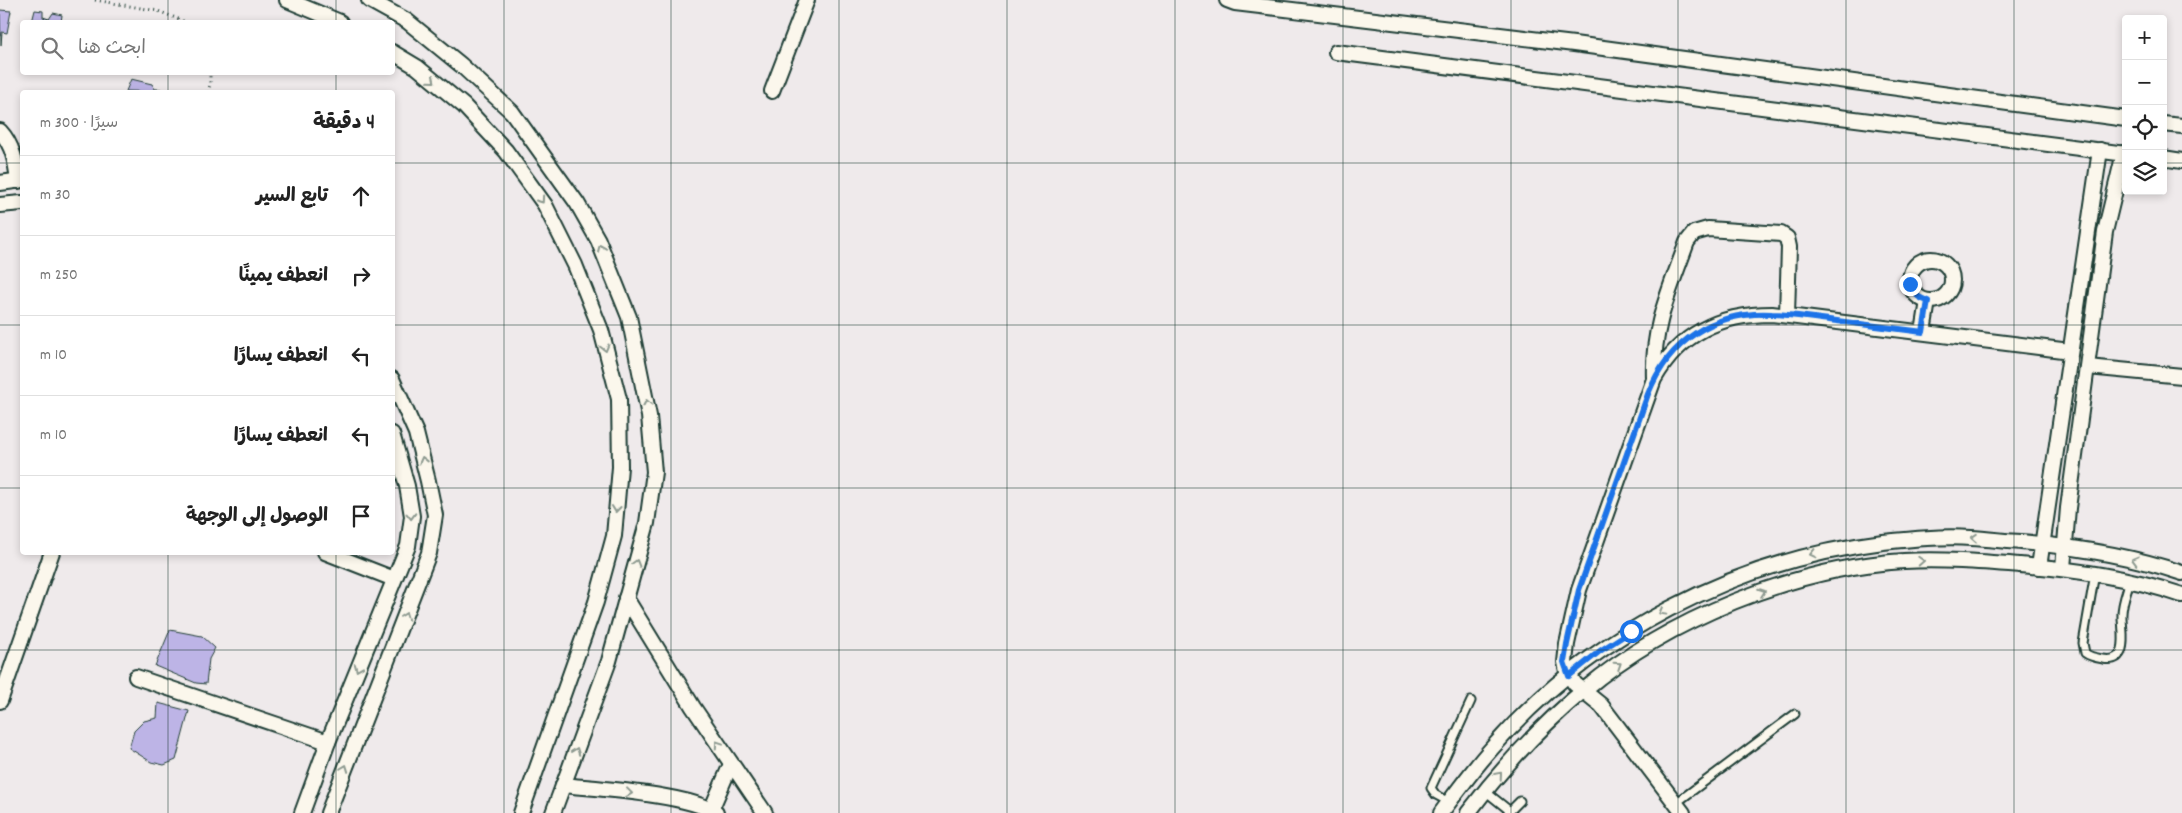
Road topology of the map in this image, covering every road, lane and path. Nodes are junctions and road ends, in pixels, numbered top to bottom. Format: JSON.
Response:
{"nodes":[{"id":1,"x":95,"y":0,"type":"edge"},
{"id":2,"x":287,"y":0,"type":"edge"},
{"id":3,"x":369,"y":0,"type":"edge"},
{"id":4,"x":807,"y":0,"type":"edge"},
{"id":5,"x":1227,"y":0,"type":"edge"},
{"id":6,"x":181,"y":20,"type":"edge"},
{"id":7,"x":335,"y":20,"type":"edge"},
{"id":8,"x":1336,"y":52,"type":"dead end"},
{"id":9,"x":395,"y":54,"type":"edge"},
{"id":10,"x":210,"y":75,"type":"edge"},
{"id":11,"x":209,"y":90,"type":"edge"},
{"id":12,"x":772,"y":91,"type":"dead end"},
{"id":13,"x":2122,"y":118,"type":"edge"},
{"id":14,"x":2167,"y":124,"type":"edge"},
{"id":15,"x":2182,"y":126,"type":"edge"},
{"id":16,"x":0,"y":131,"type":"edge"},
{"id":17,"x":2100,"y":150,"type":"junction"},
{"id":18,"x":2122,"y":154,"type":"edge"},
{"id":19,"x":2167,"y":159,"type":"edge"},
{"id":20,"x":2182,"y":161,"type":"edge"},
{"id":21,"x":2122,"y":166,"type":"edge"},
{"id":22,"x":20,"y":180,"type":"edge"},
{"id":23,"x":0,"y":183,"type":"edge"},
{"id":24,"x":20,"y":202,"type":"edge"},
{"id":25,"x":0,"y":205,"type":"edge"},
{"id":26,"x":1928,"y":301,"type":"dead end"},
{"id":27,"x":1787,"y":315,"type":"junction"},
{"id":28,"x":1923,"y":332,"type":"junction"},
{"id":29,"x":2070,"y":351,"type":"junction"},
{"id":30,"x":2088,"y":367,"type":"junction"},
{"id":31,"x":2182,"y":376,"type":"edge"},
{"id":32,"x":1654,"y":379,"type":"junction"},
{"id":33,"x":395,"y":386,"type":"edge"},
{"id":34,"x":395,"y":444,"type":"edge"},
{"id":35,"x":2042,"y":544,"type":"junction"},
{"id":36,"x":2065,"y":546,"type":"junction"},
{"id":37,"x":51,"y":555,"type":"edge"},
{"id":38,"x":332,"y":555,"type":"edge"},
{"id":39,"x":2039,"y":567,"type":"junction"},
{"id":40,"x":2063,"y":568,"type":"junction"},
{"id":41,"x":2095,"y":573,"type":"junction"},
{"id":42,"x":2182,"y":573,"type":"edge"},
{"id":43,"x":394,"y":579,"type":"junction"},
{"id":44,"x":2130,"y":580,"type":"junction"},
{"id":45,"x":2182,"y":595,"type":"edge"},
{"id":46,"x":626,"y":598,"type":"junction"},
{"id":47,"x":1569,"y":676,"type":"junction"},
{"id":48,"x":136,"y":678,"type":"dead end"},
{"id":49,"x":1584,"y":690,"type":"junction"},
{"id":50,"x":0,"y":701,"type":"edge"},
{"id":51,"x":1471,"y":701,"type":"dead end"},
{"id":52,"x":1795,"y":714,"type":"dead end"},
{"id":53,"x":328,"y":742,"type":"junction"},
{"id":54,"x":731,"y":764,"type":"junction"},
{"id":55,"x":563,"y":785,"type":"junction"},
{"id":56,"x":1485,"y":791,"type":"junction"},
{"id":57,"x":1520,"y":801,"type":"dead end"},
{"id":58,"x":1445,"y":807,"type":"edge"},
{"id":59,"x":1680,"y":808,"type":"edge"},
{"id":60,"x":714,"y":811,"type":"edge"},
{"id":61,"x":525,"y":812,"type":"edge"},
{"id":62,"x":1509,"y":812,"type":"edge"},
{"id":63,"x":302,"y":813,"type":"edge"},
{"id":64,"x":328,"y":813,"type":"edge"},
{"id":65,"x":553,"y":813,"type":"edge"},
{"id":66,"x":765,"y":813,"type":"edge"},
{"id":67,"x":1468,"y":813,"type":"edge"}],
"edges":[{"from":1,"to":6,"type":"path"},
{"from":2,"to":7,"type":"street"},
{"from":46,"to":3,"type":"street","one_way":true},
{"from":4,"to":12,"type":"street"},
{"from":5,"to":13,"type":"street"},
{"from":8,"to":17,"type":"street"},
{"from":9,"to":61,"type":"street","one_way":true},
{"from":10,"to":11,"type":"path"},
{"from":14,"to":15,"type":"street"},
{"from":16,"to":22,"type":"street"},
{"from":17,"to":18,"type":"street"},
{"from":17,"to":29,"type":"street"},
{"from":19,"to":20,"type":"street"},
{"from":21,"to":30,"type":"street"},
{"from":22,"to":23,"type":"street"},
{"from":24,"to":25,"type":"street"},
{"from":26,"to":28,"type":"street"},
{"from":27,"to":28,"type":"street"},
{"from":27,"to":32,"type":"street"},
{"from":27,"to":32,"type":"street"},
{"from":28,"to":29,"type":"street"},
{"from":29,"to":35,"type":"street"},
{"from":30,"to":31,"type":"street"},
{"from":30,"to":36,"type":"street"},
{"from":32,"to":47,"type":"street"},
{"from":64,"to":33,"type":"street","one_way":true},
{"from":34,"to":43,"type":"street","one_way":true},
{"from":35,"to":36,"type":"street"},
{"from":35,"to":39,"type":"street"},
{"from":35,"to":47,"type":"street","one_way":true},
{"from":36,"to":40,"type":"street"},
{"from":42,"to":36,"type":"street","one_way":true},
{"from":37,"to":50,"type":"street"},
{"from":38,"to":43,"type":"street"},
{"from":39,"to":40,"type":"street"},
{"from":49,"to":39,"type":"street","one_way":true},
{"from":40,"to":41,"type":"street"},
{"from":41,"to":44,"type":"street"},
{"from":41,"to":44,"type":"lane"},
{"from":43,"to":53,"type":"street","one_way":true},
{"from":44,"to":45,"type":"street"},
{"from":54,"to":46,"type":"street","one_way":true},
{"from":55,"to":46,"type":"street","one_way":true},
{"from":47,"to":49,"type":"street"},
{"from":47,"to":58,"type":"street"},
{"from":48,"to":53,"type":"street"},
{"from":56,"to":49,"type":"street","one_way":true},
{"from":49,"to":59,"type":"street"},
{"from":51,"to":58,"type":"lane"},
{"from":52,"to":59,"type":"lane"},
{"from":53,"to":63,"type":"street"},
{"from":54,"to":60,"type":"street"},
{"from":54,"to":66,"type":"street"},
{"from":55,"to":60,"type":"street","one_way":true},
{"from":55,"to":65,"type":"street"},
{"from":56,"to":62,"type":"lane"},
{"from":56,"to":67,"type":"street"},
{"from":57,"to":62,"type":"lane"}]}
